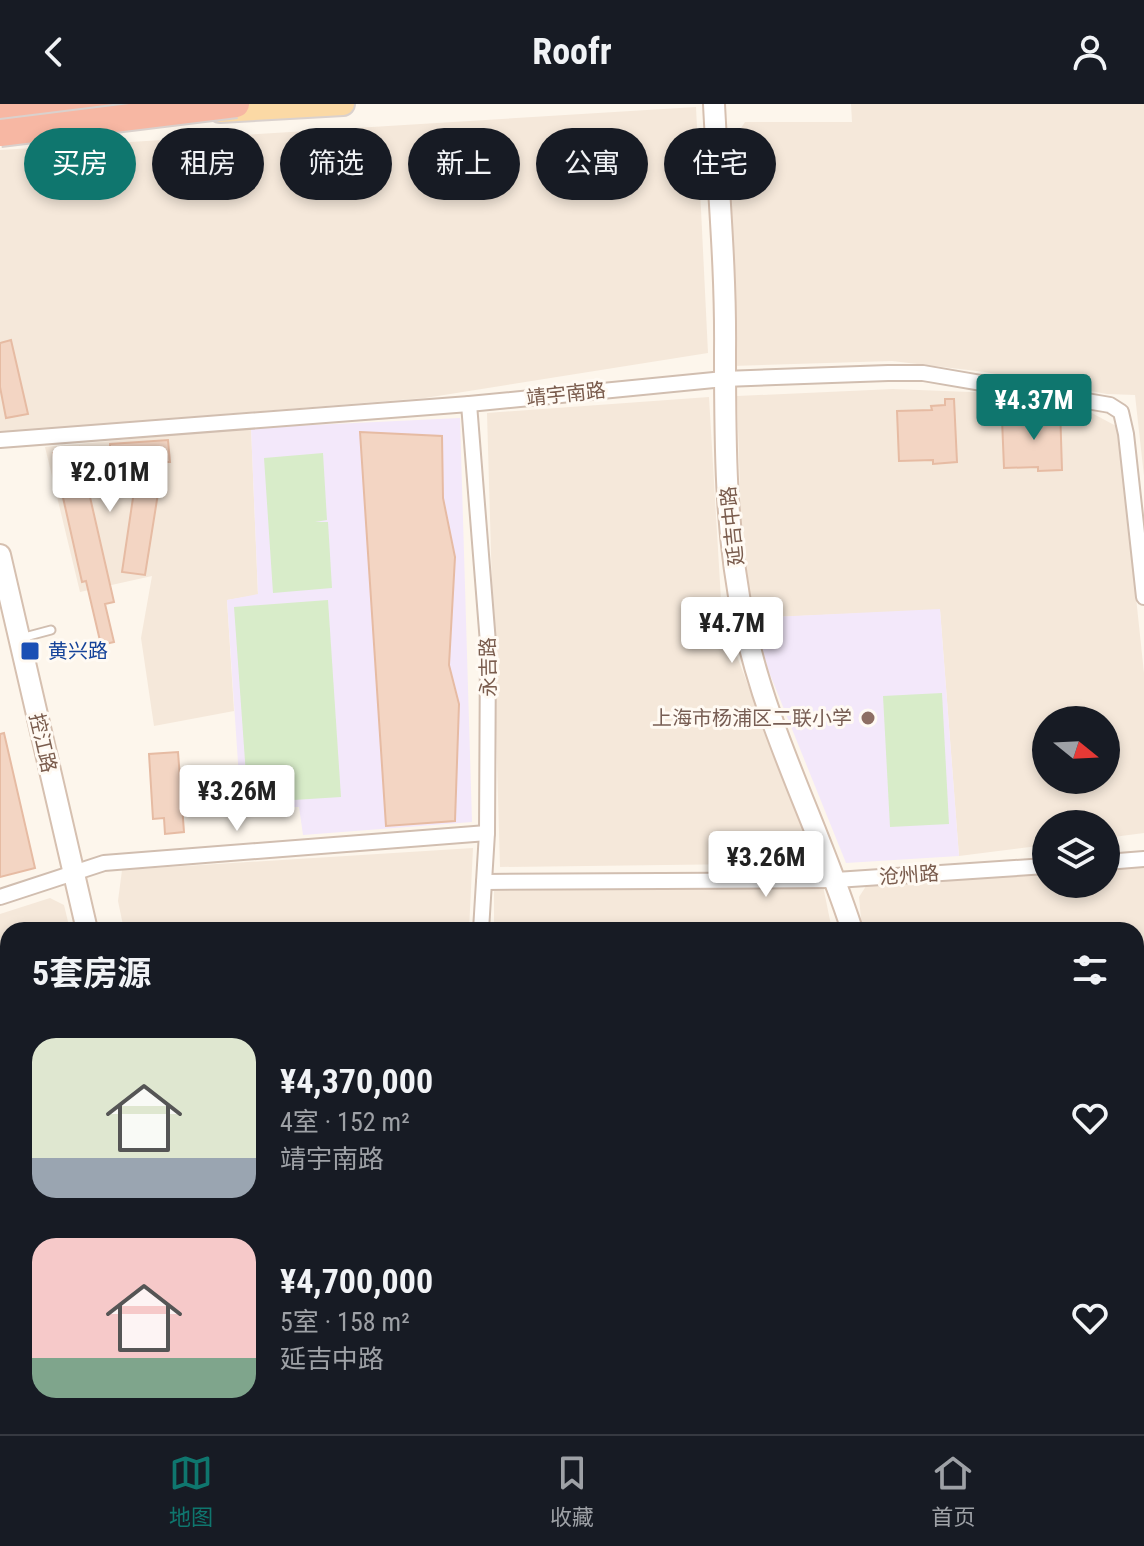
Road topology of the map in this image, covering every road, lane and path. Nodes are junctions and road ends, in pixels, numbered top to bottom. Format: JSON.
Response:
{"nodes":[{"id":1,"x":108,"y":104,"type":"edge"},
{"id":2,"x":236,"y":104,"type":"edge"},
{"id":3,"x":343,"y":104,"type":"edge"},
{"id":4,"x":714,"y":104,"type":"edge"},
{"id":5,"x":0,"y":112,"type":"edge"},
{"id":6,"x":0,"y":130,"type":"edge"},
{"id":7,"x":724,"y":379,"type":"junction"},
{"id":8,"x":469,"y":404,"type":"junction"},
{"id":9,"x":0,"y":440,"type":"edge"},
{"id":10,"x":0,"y":555,"type":"edge"},
{"id":11,"x":1144,"y":597,"type":"edge"},
{"id":12,"x":51,"y":630,"type":"dead end"},
{"id":13,"x":19,"y":638,"type":"junction"},
{"id":14,"x":487,"y":833,"type":"junction"},
{"id":15,"x":1144,"y":859,"type":"edge"},
{"id":16,"x":1120,"y":861,"type":"edge"},
{"id":17,"x":1032,"y":867,"type":"edge"},
{"id":18,"x":73,"y":873,"type":"junction"},
{"id":19,"x":836,"y":880,"type":"junction"},
{"id":20,"x":484,"y":882,"type":"junction"},
{"id":21,"x":0,"y":897,"type":"edge"},
{"id":22,"x":85,"y":922,"type":"edge"},
{"id":23,"x":482,"y":922,"type":"edge"},
{"id":24,"x":849,"y":922,"type":"edge"}],
"edges":[{"from":1,"to":5,"type":"highway"},
{"from":2,"to":6,"type":"highway","bridge":true},
{"from":3,"to":6,"type":"main road"},
{"from":4,"to":7,"type":"street","name":"延吉中路"},
{"from":7,"to":8,"type":"street","name":"靖宇南路"},
{"from":7,"to":11,"type":"street","name":"靖宇南路"},
{"from":7,"to":19,"type":"street","name":"延吉中路"},
{"from":8,"to":9,"type":"street","name":"靖宇南路"},
{"from":8,"to":14,"type":"street","name":"永吉路"},
{"from":10,"to":13,"type":"street","name":"控江路"},
{"from":12,"to":13,"type":"lane"},
{"from":13,"to":18,"type":"street","name":"控江路"},
{"from":14,"to":18,"type":"street"},
{"from":14,"to":20,"type":"street","name":"永吉路"},
{"from":15,"to":16,"type":"street"},
{"from":17,"to":19,"type":"street","name":"沧州路"},
{"from":18,"to":21,"type":"street"},
{"from":18,"to":22,"type":"street","name":"控江路"},
{"from":19,"to":20,"type":"street","name":"沧州路"},
{"from":19,"to":24,"type":"street","name":"延吉中路"},
{"from":20,"to":23,"type":"street","name":"永吉路"}]}
